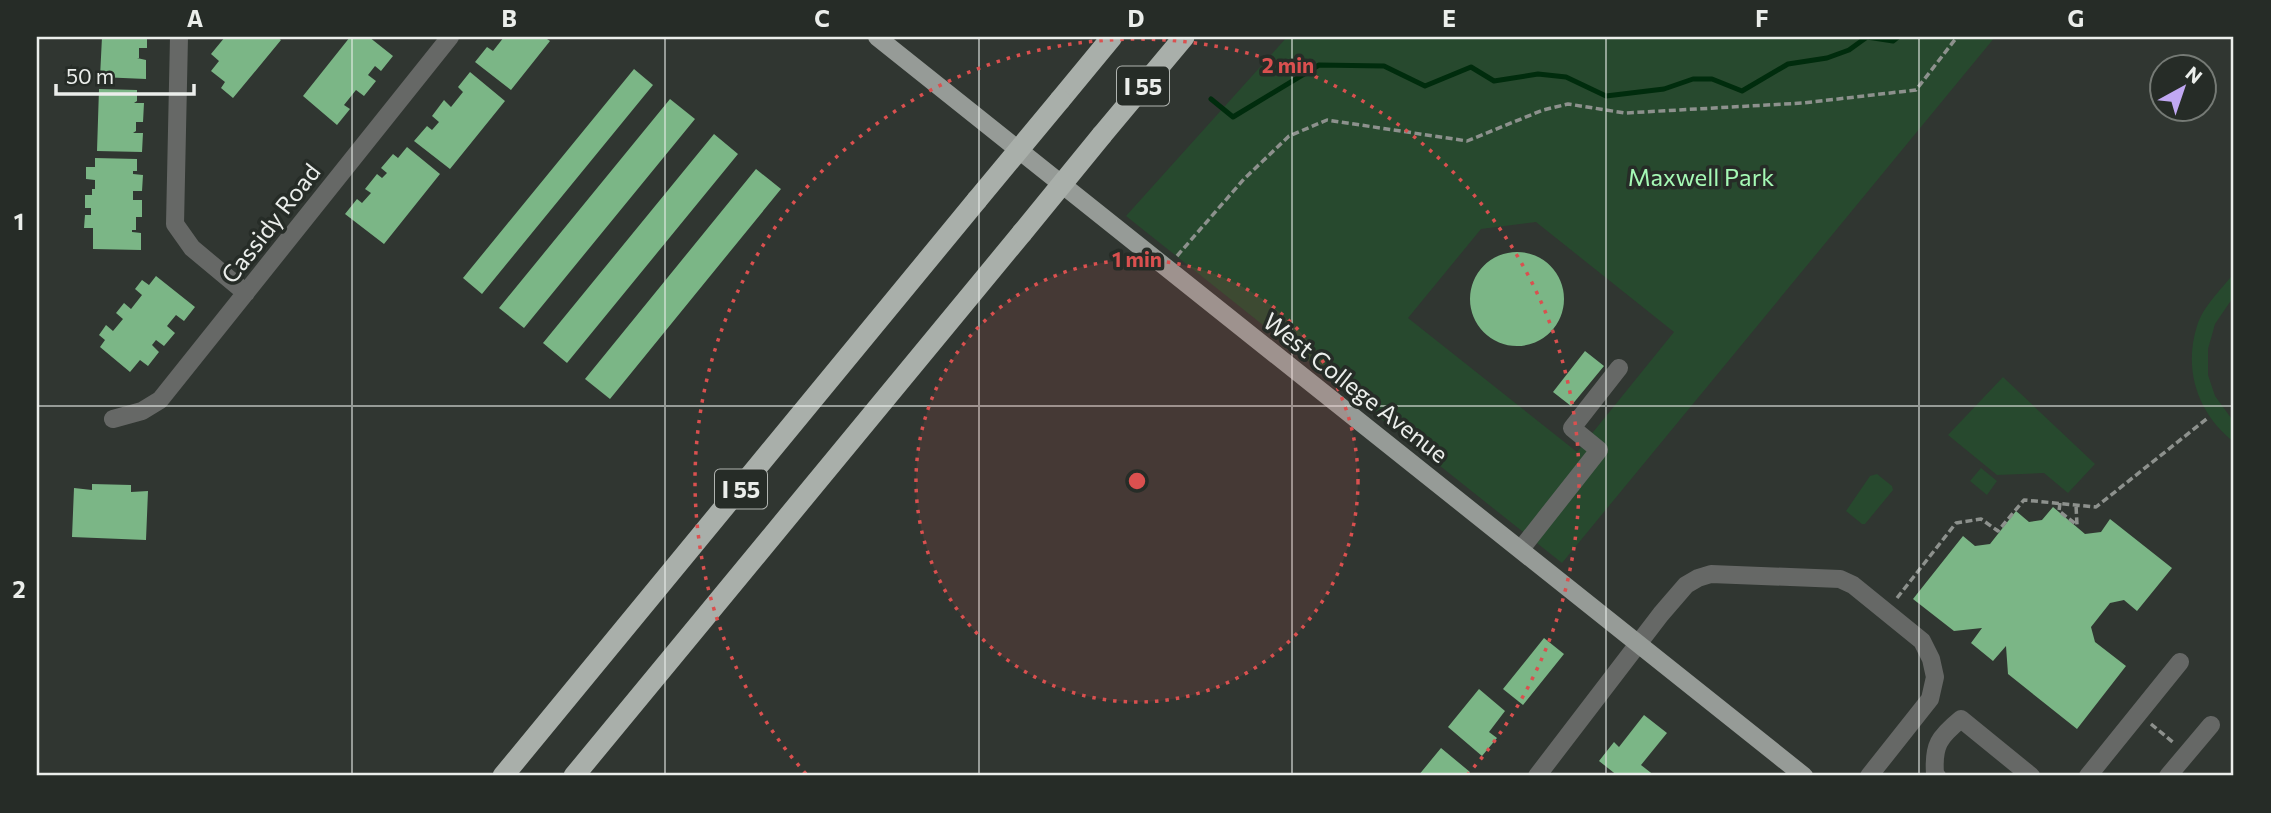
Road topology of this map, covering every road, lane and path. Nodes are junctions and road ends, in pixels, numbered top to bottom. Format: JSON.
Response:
{"nodes":[{"id":1,"x":179,"y":37,"type":"edge"},
{"id":2,"x":450,"y":37,"type":"edge"},
{"id":3,"x":877,"y":37,"type":"edge"},
{"id":4,"x":1112,"y":37,"type":"edge"},
{"id":5,"x":1184,"y":37,"type":"edge"},
{"id":6,"x":1957,"y":37,"type":"edge"},
{"id":7,"x":1167,"y":268,"type":"junction"},
{"id":8,"x":246,"y":293,"type":"junction"},
{"id":9,"x":1619,"y":368,"type":"dead end"},
{"id":10,"x":2209,"y":417,"type":"dead end"},
{"id":11,"x":113,"y":419,"type":"dead end"},
{"id":12,"x":2060,"y":503,"type":"junction"},
{"id":13,"x":2076,"y":505,"type":"junction"},
{"id":14,"x":1521,"y":550,"type":"junction"},
{"id":15,"x":1886,"y":612,"type":"junction"},
{"id":16,"x":1639,"y":644,"type":"junction"},
{"id":17,"x":2180,"y":662,"type":"dead end"},
{"id":18,"x":2148,"y":722,"type":"dead end"},
{"id":19,"x":2211,"y":725,"type":"dead end"},
{"id":20,"x":2168,"y":738,"type":"dead end"},
{"id":21,"x":503,"y":776,"type":"edge"},
{"id":22,"x":573,"y":776,"type":"edge"},
{"id":23,"x":1537,"y":776,"type":"edge"},
{"id":24,"x":1804,"y":776,"type":"edge"},
{"id":25,"x":1869,"y":776,"type":"edge"},
{"id":26,"x":1937,"y":776,"type":"edge"},
{"id":27,"x":2031,"y":776,"type":"edge"},
{"id":28,"x":2088,"y":776,"type":"edge"},
{"id":29,"x":2168,"y":776,"type":"edge"}],
"edges":[{"from":1,"to":8,"type":"street"},
{"from":2,"to":8,"type":"street","name":"Cassidy Road"},
{"from":3,"to":7,"type":"main road","name":"West College Avenue"},
{"from":4,"to":21,"type":"highway","number":"I 55","bridge":true},
{"from":5,"to":22,"type":"highway","number":"I 55","bridge":true},
{"from":6,"to":7,"type":"path"},
{"from":7,"to":14,"type":"main road","name":"West College Avenue"},
{"from":8,"to":11,"type":"street","name":"Cassidy Road"},
{"from":9,"to":14,"type":"street"},
{"from":10,"to":13,"type":"path"},
{"from":12,"to":13,"type":"path"},
{"from":12,"to":13,"type":"path"},
{"from":12,"to":15,"type":"path"},
{"from":14,"to":16,"type":"main road","name":"West College Avenue"},
{"from":15,"to":16,"type":"street"},
{"from":15,"to":25,"type":"street"},
{"from":16,"to":23,"type":"street"},
{"from":16,"to":24,"type":"main road","name":"West College Avenue"},
{"from":17,"to":28,"type":"street"},
{"from":18,"to":20,"type":"path"},
{"from":19,"to":29,"type":"street"},
{"from":26,"to":27,"type":"street"}]}
